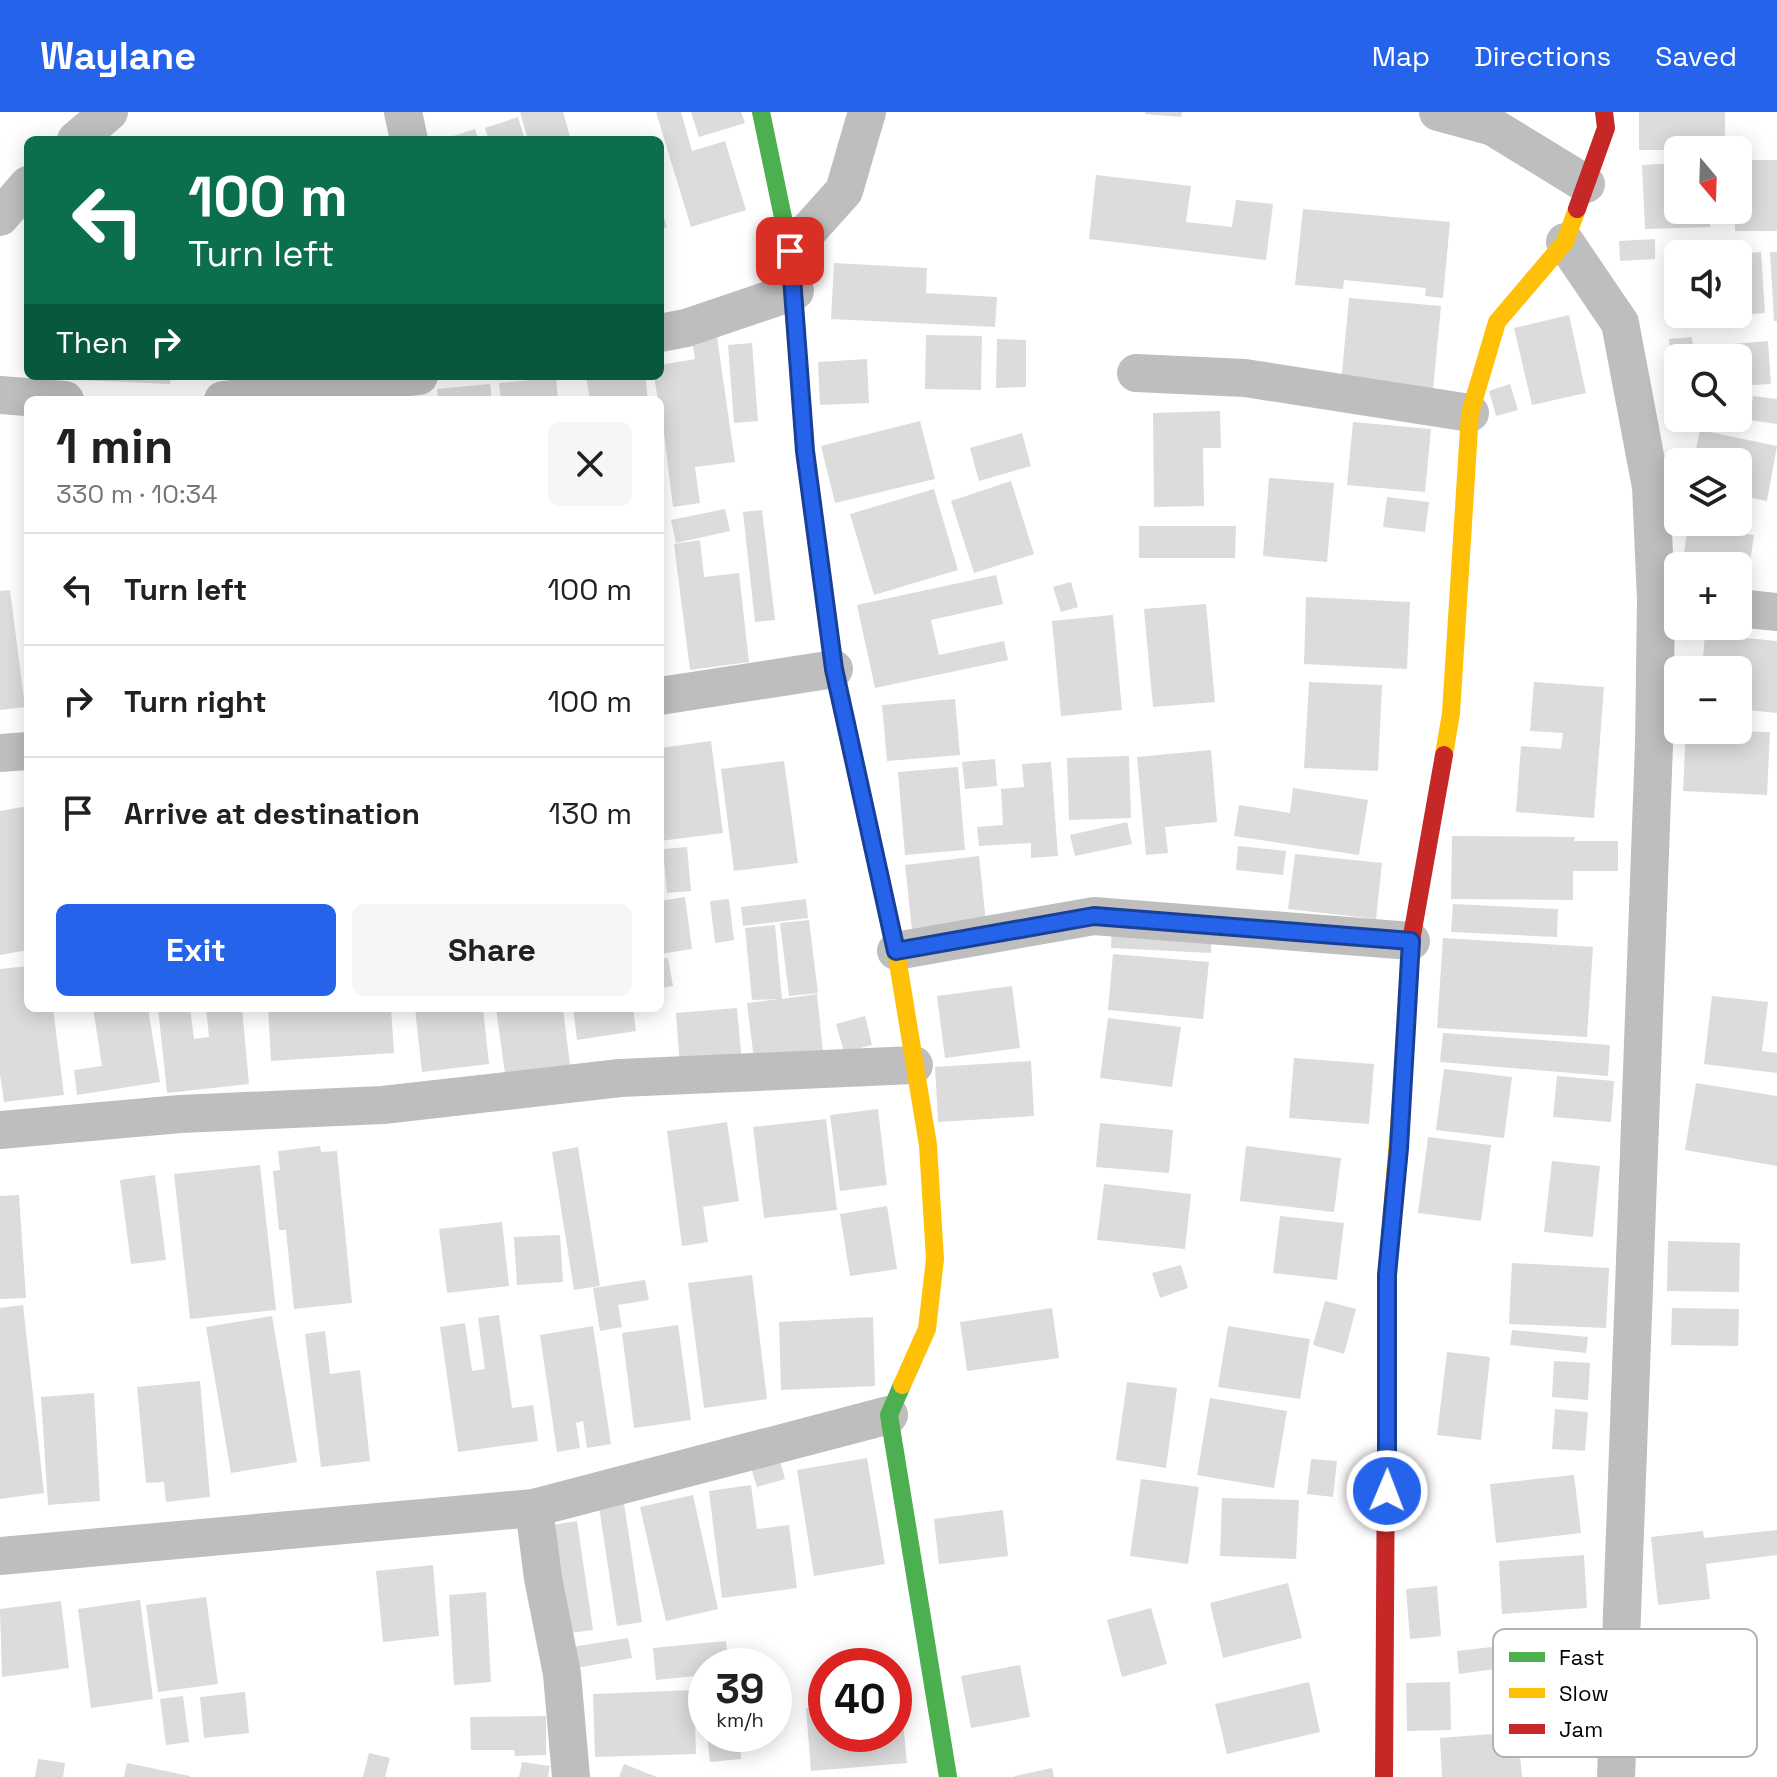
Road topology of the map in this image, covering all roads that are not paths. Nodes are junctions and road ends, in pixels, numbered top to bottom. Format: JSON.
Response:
{"nodes":[{"id":1,"x":109,"y":112,"type":"edge"},
{"id":2,"x":403,"y":112,"type":"edge"},
{"id":3,"x":761,"y":112,"type":"edge"},
{"id":4,"x":867,"y":112,"type":"edge"},
{"id":5,"x":1438,"y":112,"type":"edge"},
{"id":6,"x":1604,"y":112,"type":"edge"},
{"id":7,"x":81,"y":136,"type":"edge"},
{"id":8,"x":408,"y":136,"type":"edge"},
{"id":9,"x":1586,"y":184,"type":"junction"},
{"id":10,"x":24,"y":190,"type":"edge"},
{"id":11,"x":0,"y":217,"type":"edge"},
{"id":12,"x":1565,"y":242,"type":"junction"},
{"id":13,"x":790,"y":251,"type":"junction"},
{"id":14,"x":795,"y":291,"type":"junction"},
{"id":15,"x":664,"y":332,"type":"edge"},
{"id":16,"x":1136,"y":373,"type":"dead end"},
{"id":17,"x":386,"y":380,"type":"edge"},
{"id":18,"x":0,"y":395,"type":"edge"},
{"id":19,"x":256,"y":396,"type":"edge"},
{"id":20,"x":24,"y":397,"type":"edge"},
{"id":21,"x":1470,"y":413,"type":"junction"},
{"id":22,"x":1664,"y":579,"type":"edge"},
{"id":23,"x":1752,"y":609,"type":"edge"},
{"id":24,"x":1777,"y":612,"type":"edge"},
{"id":25,"x":1664,"y":633,"type":"edge"},
{"id":26,"x":834,"y":669,"type":"junction"},
{"id":27,"x":664,"y":695,"type":"edge"},
{"id":28,"x":24,"y":751,"type":"edge"},
{"id":29,"x":0,"y":753,"type":"edge"},
{"id":30,"x":1411,"y":941,"type":"junction"},
{"id":31,"x":896,"y":951,"type":"junction"},
{"id":32,"x":914,"y":1065,"type":"junction"},
{"id":33,"x":0,"y":1130,"type":"edge"},
{"id":34,"x":889,"y":1415,"type":"junction"},
{"id":35,"x":534,"y":1508,"type":"junction"},
{"id":36,"x":0,"y":1556,"type":"edge"},
{"id":37,"x":1621,"y":1629,"type":"edge"},
{"id":38,"x":1617,"y":1757,"type":"edge"},
{"id":39,"x":571,"y":1777,"type":"edge"},
{"id":40,"x":948,"y":1777,"type":"edge"},
{"id":41,"x":1384,"y":1777,"type":"edge"},
{"id":42,"x":1616,"y":1777,"type":"edge"}],
"edges":[{"from":1,"to":7,"type":"street"},
{"from":2,"to":8,"type":"street"},
{"from":3,"to":13,"type":"street"},
{"from":4,"to":13,"type":"street"},
{"from":5,"to":9,"type":"street"},
{"from":6,"to":9,"type":"street"},
{"from":9,"to":12,"type":"street"},
{"from":10,"to":11,"type":"street"},
{"from":12,"to":21,"type":"street"},
{"from":12,"to":22,"type":"street"},
{"from":13,"to":14,"type":"street"},
{"from":14,"to":15,"type":"street"},
{"from":14,"to":26,"type":"street"},
{"from":16,"to":21,"type":"street"},
{"from":17,"to":19,"type":"street"},
{"from":18,"to":20,"type":"street"},
{"from":21,"to":30,"type":"street"},
{"from":23,"to":24,"type":"street"},
{"from":25,"to":37,"type":"street"},
{"from":26,"to":27,"type":"street"},
{"from":26,"to":31,"type":"street"},
{"from":28,"to":29,"type":"street"},
{"from":30,"to":31,"type":"street"},
{"from":30,"to":41,"type":"street"},
{"from":31,"to":32,"type":"street"},
{"from":32,"to":33,"type":"street"},
{"from":32,"to":34,"type":"street"},
{"from":34,"to":35,"type":"street"},
{"from":34,"to":40,"type":"street"},
{"from":35,"to":36,"type":"street"},
{"from":35,"to":39,"type":"street"},
{"from":38,"to":42,"type":"street"}]}
